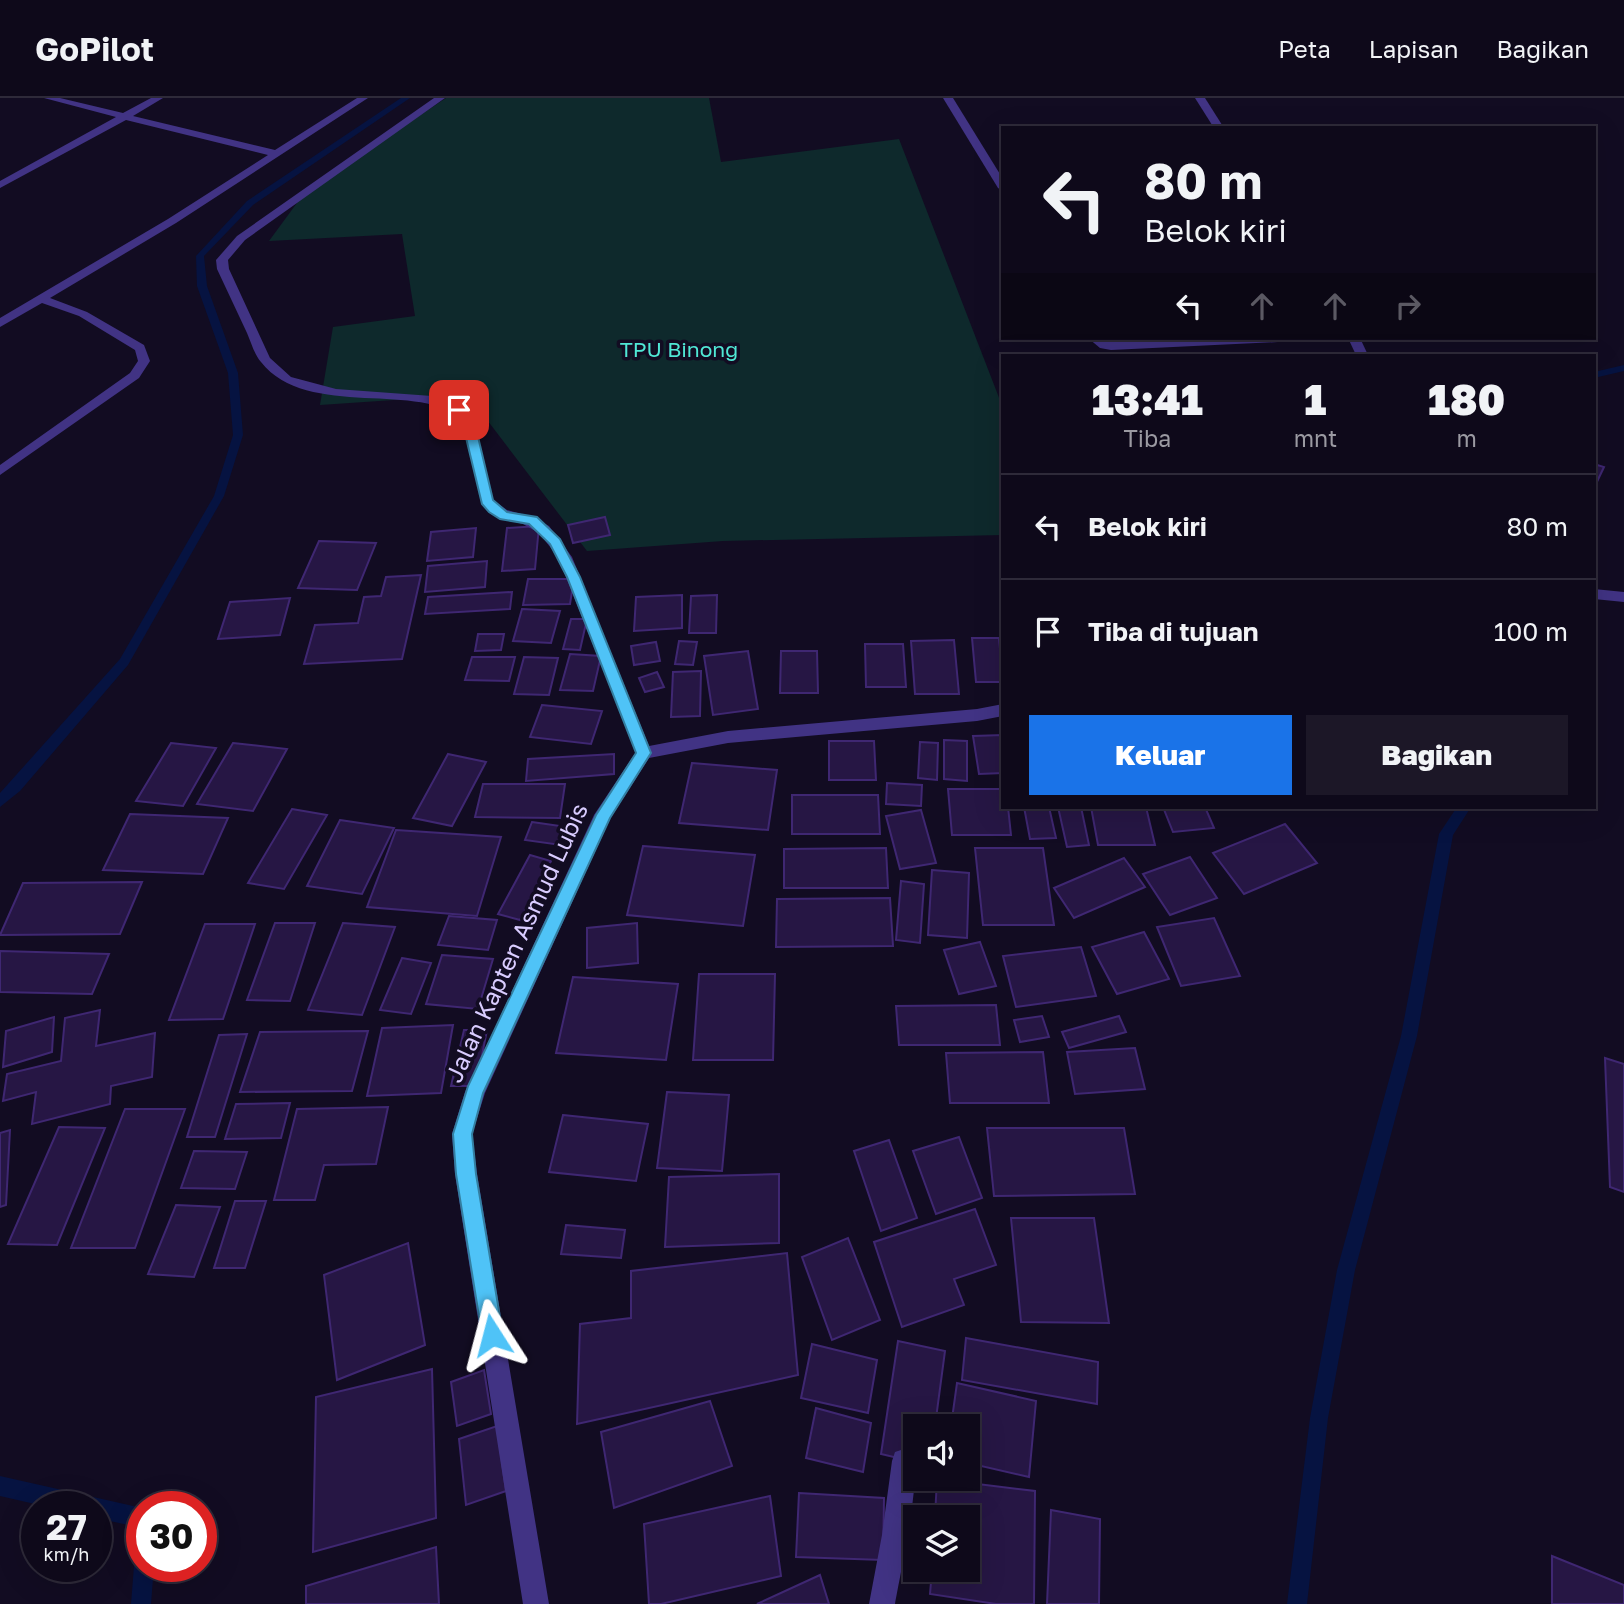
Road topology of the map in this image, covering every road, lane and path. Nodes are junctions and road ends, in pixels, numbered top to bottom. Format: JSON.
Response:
{"nodes":[{"id":1,"x":49,"y":98,"type":"edge"},
{"id":2,"x":159,"y":98,"type":"edge"},
{"id":3,"x":363,"y":98,"type":"edge"},
{"id":4,"x":440,"y":98,"type":"edge"},
{"id":5,"x":948,"y":98,"type":"edge"},
{"id":6,"x":1200,"y":98,"type":"edge"},
{"id":7,"x":125,"y":117,"type":"junction"},
{"id":8,"x":1218,"y":126,"type":"edge"},
{"id":9,"x":278,"y":154,"type":"junction"},
{"id":10,"x":0,"y":167,"type":"edge"},
{"id":11,"x":23,"y":173,"type":"junction"},
{"id":12,"x":0,"y":185,"type":"edge"},
{"id":13,"x":1001,"y":185,"type":"edge"},
{"id":14,"x":43,"y":299,"type":"junction"},
{"id":15,"x":0,"y":323,"type":"edge"},
{"id":16,"x":1097,"y":340,"type":"edge"},
{"id":17,"x":1236,"y":340,"type":"edge"},
{"id":18,"x":0,"y":471,"type":"edge"},
{"id":19,"x":1596,"y":594,"type":"edge"},
{"id":20,"x":1624,"y":597,"type":"edge"},
{"id":21,"x":1001,"y":710,"type":"edge"},
{"id":22,"x":644,"y":753,"type":"junction"},
{"id":23,"x":903,"y":1469,"type":"edge"},
{"id":24,"x":536,"y":1604,"type":"edge"},
{"id":25,"x":881,"y":1604,"type":"edge"}],
"edges":[{"from":1,"to":7,"type":"street"},
{"from":2,"to":7,"type":"street"},
{"from":3,"to":9,"type":"street"},
{"from":4,"to":22,"type":"street"},
{"from":5,"to":13,"type":"street"},
{"from":6,"to":8,"type":"street"},
{"from":7,"to":9,"type":"street"},
{"from":7,"to":11,"type":"street"},
{"from":9,"to":14,"type":"street"},
{"from":10,"to":11,"type":"street"},
{"from":11,"to":12,"type":"street"},
{"from":14,"to":15,"type":"street"},
{"from":14,"to":18,"type":"street"},
{"from":16,"to":17,"type":"street"},
{"from":19,"to":20,"type":"street"},
{"from":21,"to":22,"type":"street"},
{"from":22,"to":24,"type":"street","name":"Jalan Kapten Asmud Lubis"},
{"from":23,"to":25,"type":"street"}]}
